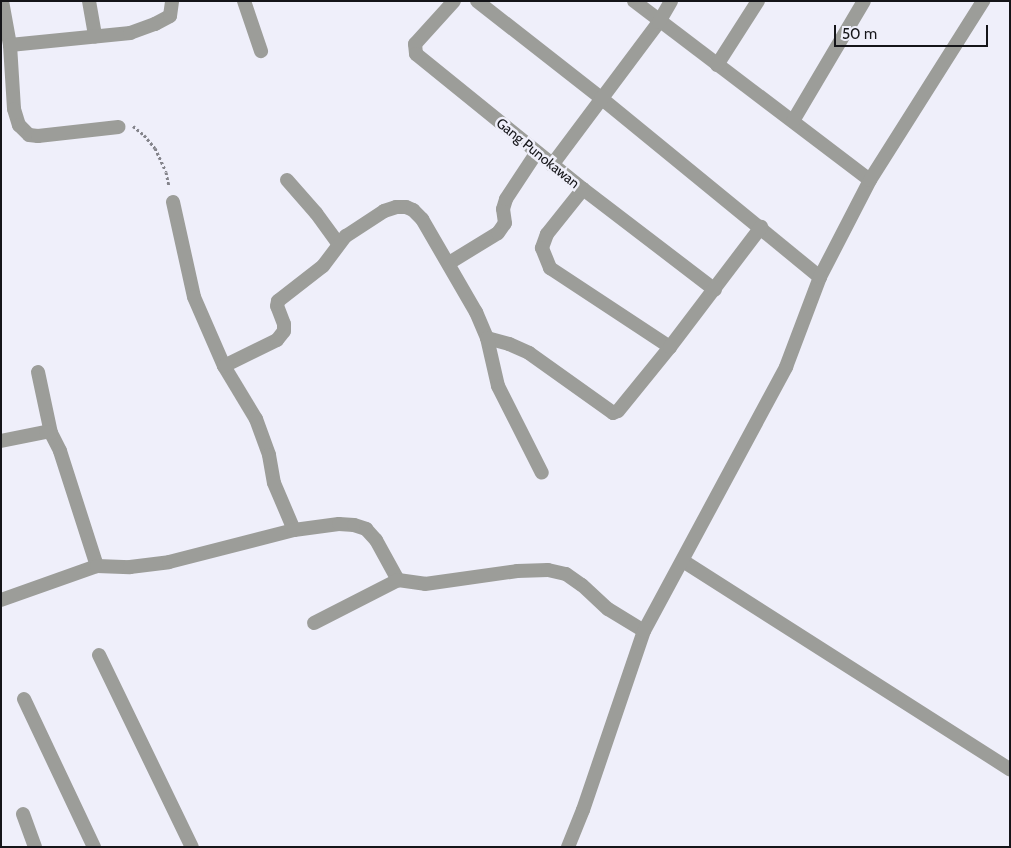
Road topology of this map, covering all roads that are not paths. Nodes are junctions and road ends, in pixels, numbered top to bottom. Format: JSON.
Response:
{"nodes":[{"id":1,"x":2,"y":1,"type":"edge"},
{"id":2,"x":89,"y":1,"type":"edge"},
{"id":3,"x":172,"y":1,"type":"edge"},
{"id":4,"x":244,"y":1,"type":"edge"},
{"id":5,"x":454,"y":1,"type":"edge"},
{"id":6,"x":477,"y":1,"type":"edge"},
{"id":7,"x":634,"y":1,"type":"edge"},
{"id":8,"x":671,"y":1,"type":"edge"},
{"id":9,"x":758,"y":1,"type":"edge"},
{"id":10,"x":864,"y":1,"type":"edge"},
{"id":11,"x":983,"y":1,"type":"edge"},
{"id":12,"x":659,"y":22,"type":"junction"},
{"id":13,"x":95,"y":36,"type":"junction"},
{"id":14,"x":10,"y":45,"type":"junction"},
{"id":15,"x":261,"y":51,"type":"dead end"},
{"id":16,"x":717,"y":65,"type":"junction"},
{"id":17,"x":601,"y":98,"type":"junction"},
{"id":18,"x":793,"y":121,"type":"junction"},
{"id":19,"x":118,"y":127,"type":"road end"},
{"id":20,"x":537,"y":152,"type":"junction"},
{"id":21,"x":552,"y":165,"type":"junction"},
{"id":22,"x":287,"y":180,"type":"dead end"},
{"id":23,"x":870,"y":180,"type":"junction"},
{"id":24,"x":583,"y":190,"type":"junction"},
{"id":25,"x":174,"y":202,"type":"road end"},
{"id":26,"x":761,"y":227,"type":"junction"},
{"id":27,"x":338,"y":244,"type":"junction"},
{"id":28,"x":449,"y":263,"type":"junction"},
{"id":29,"x":820,"y":277,"type":"junction"},
{"id":30,"x":715,"y":290,"type":"junction"},
{"id":31,"x":487,"y":338,"type":"junction"},
{"id":32,"x":670,"y":347,"type":"junction"},
{"id":33,"x":224,"y":366,"type":"junction"},
{"id":34,"x":38,"y":372,"type":"dead end"},
{"id":35,"x":50,"y":433,"type":"junction"},
{"id":36,"x":1,"y":441,"type":"edge"},
{"id":37,"x":542,"y":473,"type":"dead end"},
{"id":38,"x":294,"y":530,"type":"junction"},
{"id":39,"x":683,"y":561,"type":"junction"},
{"id":40,"x":97,"y":566,"type":"junction"},
{"id":41,"x":398,"y":580,"type":"junction"},
{"id":42,"x":1,"y":600,"type":"edge"},
{"id":43,"x":314,"y":623,"type":"dead end"},
{"id":44,"x":644,"y":631,"type":"junction"},
{"id":45,"x":99,"y":655,"type":"dead end"},
{"id":46,"x":24,"y":699,"type":"dead end"},
{"id":47,"x":1010,"y":769,"type":"edge"},
{"id":48,"x":24,"y":814,"type":"dead end"},
{"id":49,"x":35,"y":847,"type":"edge"},
{"id":50,"x":94,"y":847,"type":"edge"},
{"id":51,"x":192,"y":847,"type":"edge"},
{"id":52,"x":568,"y":847,"type":"edge"}],
"edges":[{"from":1,"to":14,"type":"street"},
{"from":2,"to":13,"type":"street"},
{"from":3,"to":13,"type":"street"},
{"from":4,"to":15,"type":"street"},
{"from":5,"to":20,"type":"street","name":"Gang Punokawan"},
{"from":6,"to":17,"type":"street"},
{"from":7,"to":12,"type":"street"},
{"from":8,"to":12,"type":"street"},
{"from":9,"to":16,"type":"street"},
{"from":10,"to":18,"type":"street"},
{"from":11,"to":23,"type":"street"},
{"from":12,"to":16,"type":"street"},
{"from":12,"to":17,"type":"street"},
{"from":13,"to":14,"type":"street"},
{"from":14,"to":19,"type":"street"},
{"from":16,"to":18,"type":"street"},
{"from":17,"to":21,"type":"street"},
{"from":17,"to":26,"type":"street"},
{"from":18,"to":23,"type":"street"},
{"from":20,"to":21,"type":"street","name":"Gang Punokawan"},
{"from":20,"to":28,"type":"street"},
{"from":21,"to":24,"type":"street","name":"Gang Punokawan"},
{"from":22,"to":27,"type":"street"},
{"from":23,"to":29,"type":"street"},
{"from":24,"to":30,"type":"street","name":"Gang Punokawan"},
{"from":24,"to":32,"type":"street"},
{"from":25,"to":33,"type":"street"},
{"from":26,"to":29,"type":"street"},
{"from":26,"to":30,"type":"street"},
{"from":27,"to":28,"type":"street"},
{"from":27,"to":33,"type":"street"},
{"from":28,"to":31,"type":"street"},
{"from":29,"to":39,"type":"street"},
{"from":30,"to":32,"type":"street"},
{"from":31,"to":32,"type":"street"},
{"from":31,"to":37,"type":"street"},
{"from":33,"to":38,"type":"street"},
{"from":34,"to":35,"type":"street"},
{"from":35,"to":36,"type":"street"},
{"from":35,"to":40,"type":"street"},
{"from":38,"to":40,"type":"street"},
{"from":38,"to":41,"type":"street"},
{"from":39,"to":44,"type":"street"},
{"from":39,"to":47,"type":"street"},
{"from":40,"to":42,"type":"street"},
{"from":41,"to":43,"type":"street"},
{"from":41,"to":44,"type":"street"},
{"from":44,"to":52,"type":"street"},
{"from":45,"to":51,"type":"street"},
{"from":46,"to":50,"type":"street"},
{"from":48,"to":49,"type":"street"}]}
